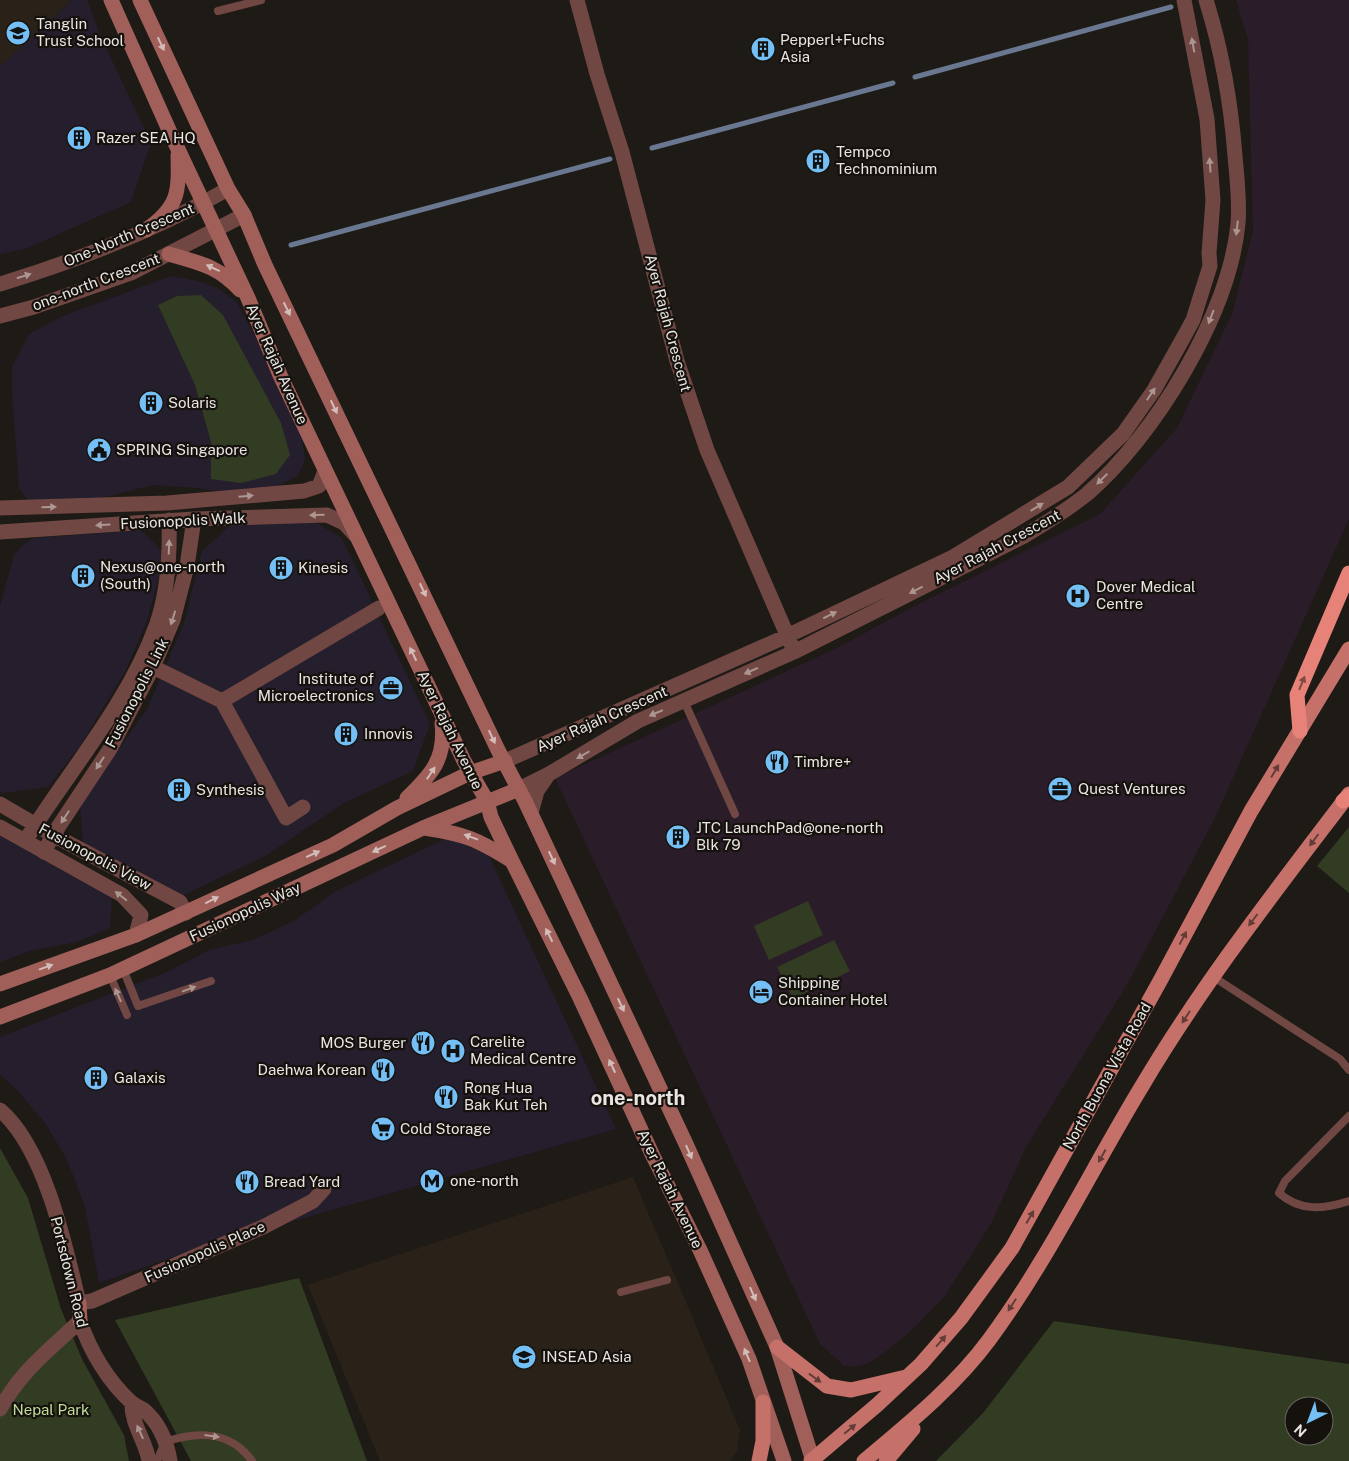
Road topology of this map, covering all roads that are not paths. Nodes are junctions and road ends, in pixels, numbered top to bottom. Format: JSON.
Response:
{"nodes":[{"id":1,"x":111,"y":0,"type":"edge"},
{"id":2,"x":140,"y":0,"type":"edge"},
{"id":3,"x":261,"y":0,"type":"edge"},
{"id":4,"x":577,"y":0,"type":"edge"},
{"id":5,"x":1184,"y":0,"type":"edge"},
{"id":6,"x":1206,"y":0,"type":"edge"},
{"id":7,"x":218,"y":11,"type":"dead end"},
{"id":8,"x":178,"y":148,"type":"junction"},
{"id":9,"x":228,"y":189,"type":"junction"},
{"id":10,"x":205,"y":202,"type":"junction"},
{"id":11,"x":244,"y":215,"type":"junction"},
{"id":12,"x":216,"y":228,"type":"junction"},
{"id":13,"x":146,"y":230,"type":"junction"},
{"id":14,"x":169,"y":254,"type":"junction"},
{"id":15,"x":0,"y":284,"type":"edge"},
{"id":16,"x":248,"y":298,"type":"junction"},
{"id":17,"x":0,"y":316,"type":"edge"},
{"id":18,"x":326,"y":471,"type":"junction"},
{"id":19,"x":0,"y":508,"type":"edge"},
{"id":20,"x":194,"y":519,"type":"junction"},
{"id":21,"x":169,"y":520,"type":"junction"},
{"id":22,"x":0,"y":532,"type":"edge"},
{"id":23,"x":357,"y":538,"type":"junction"},
{"id":24,"x":1349,"y":573,"type":"edge"},
{"id":25,"x":379,"y":608,"type":"dead end"},
{"id":26,"x":787,"y":636,"type":"junction"},
{"id":27,"x":1349,"y":649,"type":"edge"},
{"id":28,"x":795,"y":651,"type":"junction"},
{"id":29,"x":153,"y":667,"type":"junction"},
{"id":30,"x":222,"y":701,"type":"junction"},
{"id":31,"x":684,"y":702,"type":"junction"},
{"id":32,"x":441,"y":714,"type":"junction"},
{"id":33,"x":1300,"y":731,"type":"junction"},
{"id":34,"x":506,"y":761,"type":"junction"},
{"id":35,"x":470,"y":773,"type":"junction"},
{"id":36,"x":549,"y":774,"type":"junction"},
{"id":37,"x":518,"y":789,"type":"junction"},
{"id":38,"x":1347,"y":797,"type":"edge"},
{"id":39,"x":487,"y":801,"type":"junction"},
{"id":40,"x":0,"y":804,"type":"edge"},
{"id":41,"x":303,"y":807,"type":"dead end"},
{"id":42,"x":398,"y":808,"type":"junction"},
{"id":43,"x":531,"y":813,"type":"junction"},
{"id":44,"x":736,"y":814,"type":"dead end"},
{"id":45,"x":35,"y":826,"type":"junction"},
{"id":46,"x":2,"y":828,"type":"edge"},
{"id":47,"x":423,"y":828,"type":"junction"},
{"id":48,"x":53,"y":836,"type":"junction"},
{"id":49,"x":25,"y":842,"type":"junction"},
{"id":50,"x":44,"y":852,"type":"junction"},
{"id":51,"x":512,"y":862,"type":"junction"},
{"id":52,"x":77,"y":870,"type":"junction"},
{"id":53,"x":186,"y":913,"type":"junction"},
{"id":54,"x":136,"y":935,"type":"junction"},
{"id":55,"x":116,"y":972,"type":"junction"},
{"id":56,"x":1212,"y":976,"type":"junction"},
{"id":57,"x":211,"y":981,"type":"dead end"},
{"id":58,"x":0,"y":984,"type":"edge"},
{"id":59,"x":127,"y":1015,"type":"dead end"},
{"id":60,"x":0,"y":1017,"type":"edge"},
{"id":61,"x":1349,"y":1070,"type":"edge"},
{"id":62,"x":0,"y":1110,"type":"edge"},
{"id":63,"x":1349,"y":1116,"type":"edge"},
{"id":64,"x":324,"y":1189,"type":"dead end"},
{"id":65,"x":1349,"y":1201,"type":"edge"},
{"id":66,"x":667,"y":1280,"type":"dead end"},
{"id":67,"x":621,"y":1292,"type":"dead end"},
{"id":68,"x":79,"y":1304,"type":"junction"},
{"id":69,"x":80,"y":1321,"type":"junction"},
{"id":70,"x":60,"y":1342,"type":"junction"},
{"id":71,"x":89,"y":1347,"type":"junction"},
{"id":72,"x":777,"y":1347,"type":"junction"},
{"id":73,"x":908,"y":1377,"type":"junction"},
{"id":74,"x":948,"y":1387,"type":"junction"},
{"id":75,"x":763,"y":1402,"type":"junction"},
{"id":76,"x":132,"y":1403,"type":"junction"},
{"id":77,"x":0,"y":1409,"type":"edge"},
{"id":78,"x":165,"y":1442,"type":"junction"},
{"id":79,"x":149,"y":1461,"type":"edge"},
{"id":80,"x":157,"y":1461,"type":"edge"},
{"id":81,"x":170,"y":1461,"type":"edge"},
{"id":82,"x":252,"y":1461,"type":"edge"},
{"id":83,"x":759,"y":1461,"type":"edge"},
{"id":84,"x":784,"y":1461,"type":"edge"},
{"id":85,"x":812,"y":1461,"type":"edge"},
{"id":86,"x":864,"y":1461,"type":"edge"},
{"id":87,"x":886,"y":1461,"type":"edge"}],
"edges":[{"from":1,"to":8,"type":"street","name":"Ayer Rajah Avenue"},
{"from":2,"to":9,"type":"street","name":"Ayer Rajah Avenue","one_way":true},
{"from":3,"to":7,"type":"lane"},
{"from":4,"to":26,"type":"street","name":"Ayer Rajah Crescent"},
{"from":26,"to":5,"type":"street","name":"Ayer Rajah Crescent","one_way":true},
{"from":6,"to":28,"type":"street","name":"Ayer Rajah Crescent","one_way":true},
{"from":8,"to":10,"type":"street","name":"Ayer Rajah Avenue"},
{"from":8,"to":13,"type":"street"},
{"from":9,"to":10,"type":"street","name":"One-North Crescent"},
{"from":9,"to":11,"type":"street","name":"Ayer Rajah Avenue"},
{"from":10,"to":12,"type":"street","name":"Ayer Rajah Avenue"},
{"from":10,"to":13,"type":"street","name":"One-North Crescent"},
{"from":11,"to":12,"type":"street","name":"one-north Crescent"},
{"from":11,"to":34,"type":"street","name":"Ayer Rajah Avenue","one_way":true},
{"from":12,"to":14,"type":"street","name":"one-north Crescent"},
{"from":12,"to":16,"type":"street","name":"Ayer Rajah Avenue"},
{"from":15,"to":13,"type":"street","name":"One-North Crescent","one_way":true},
{"from":16,"to":14,"type":"street","one_way":true},
{"from":14,"to":17,"type":"street","name":"one-north Crescent"},
{"from":16,"to":18,"type":"street","name":"Ayer Rajah Avenue"},
{"from":19,"to":18,"type":"street","name":"Fusionopolis Walk","one_way":true},
{"from":18,"to":23,"type":"street","name":"Ayer Rajah Avenue"},
{"from":20,"to":21,"type":"street","name":"Fusionopolis Walk"},
{"from":23,"to":20,"type":"street","name":"Fusionopolis Walk","one_way":true},
{"from":20,"to":29,"type":"street","name":"Fusionopolis Link","one_way":true},
{"from":21,"to":22,"type":"street","name":"Fusionopolis Walk","one_way":true},
{"from":45,"to":21,"type":"street","name":"Fusionopolis Link","one_way":true},
{"from":32,"to":23,"type":"street","name":"Ayer Rajah Avenue","one_way":true},
{"from":33,"to":24,"type":"highway","one_way":true},
{"from":25,"to":30,"type":"street"},
{"from":26,"to":28,"type":"street","name":"Ayer Rajah Crescent"},
{"from":26,"to":34,"type":"street","name":"Ayer Rajah Crescent"},
{"from":27,"to":33,"type":"main road","name":"North Buona Vista Road"},
{"from":28,"to":31,"type":"street","name":"Ayer Rajah Crescent","one_way":true},
{"from":29,"to":30,"type":"street"},
{"from":29,"to":48,"type":"street","name":"Fusionopolis Link","one_way":true},
{"from":30,"to":41,"type":"street"},
{"from":31,"to":36,"type":"street","name":"Ayer Rajah Crescent","one_way":true},
{"from":31,"to":44,"type":"lane"},
{"from":32,"to":35,"type":"street","name":"Ayer Rajah Avenue"},
{"from":42,"to":32,"type":"street","one_way":true},
{"from":73,"to":33,"type":"main road","name":"North Buona Vista Road","one_way":true},
{"from":34,"to":35,"type":"street","name":"Ayer Rajah Crescent"},
{"from":34,"to":37,"type":"street","name":"Ayer Rajah Avenue"},
{"from":35,"to":39,"type":"street","name":"Ayer Rajah Avenue"},
{"from":35,"to":42,"type":"street","name":"Fusionopolis Way"},
{"from":36,"to":37,"type":"street","name":"Ayer Rajah Crescent"},
{"from":36,"to":43,"type":"street"},
{"from":37,"to":39,"type":"street","name":"Ayer Rajah Crescent"},
{"from":37,"to":43,"type":"street","name":"Ayer Rajah Avenue"},
{"from":38,"to":56,"type":"main road","one_way":true},
{"from":39,"to":47,"type":"street","name":"Fusionopolis Way"},
{"from":39,"to":51,"type":"street","name":"Ayer Rajah Avenue"},
{"from":40,"to":45,"type":"street","name":"Fusionopolis View"},
{"from":53,"to":42,"type":"street","name":"Fusionopolis Way","one_way":true},
{"from":43,"to":72,"type":"street","name":"Ayer Rajah Avenue","one_way":true},
{"from":45,"to":48,"type":"street","name":"Fusionopolis View"},
{"from":45,"to":49,"type":"street","name":"Fusionopolis Link"},
{"from":46,"to":49,"type":"street","name":"Fusionopolis View"},
{"from":46,"to":52,"type":"lane"},
{"from":51,"to":47,"type":"street","one_way":true},
{"from":47,"to":55,"type":"street","name":"Fusionopolis Way","one_way":true},
{"from":48,"to":50,"type":"street","name":"Fusionopolis Link"},
{"from":48,"to":53,"type":"street","name":"Fusionopolis View"},
{"from":49,"to":50,"type":"street","name":"Fusionopolis View"},
{"from":50,"to":52,"type":"street","name":"Fusionopolis View"},
{"from":75,"to":51,"type":"street","name":"Ayer Rajah Avenue","one_way":true},
{"from":54,"to":52,"type":"street","name":"Fusionopolis View","one_way":true},
{"from":53,"to":54,"type":"street","name":"Fusionopolis Way"},
{"from":58,"to":54,"type":"street","name":"Fusionopolis Way","one_way":true},
{"from":55,"to":57,"type":"lane","one_way":true},
{"from":59,"to":55,"type":"lane","one_way":true},
{"from":55,"to":60,"type":"street","name":"Fusionopolis Way"},
{"from":56,"to":61,"type":"lane"},
{"from":56,"to":74,"type":"main road","one_way":true},
{"from":62,"to":68,"type":"street","name":"Portsdown Road"},
{"from":63,"to":65,"type":"lane"},
{"from":64,"to":68,"type":"street","name":"Fusionopolis Place"},
{"from":66,"to":67,"type":"lane"},
{"from":68,"to":69,"type":"street","name":"Portsdown Road"},
{"from":69,"to":70,"type":"street"},
{"from":69,"to":71,"type":"street","name":"Portsdown Road"},
{"from":70,"to":71,"type":"street"},
{"from":70,"to":77,"type":"street"},
{"from":71,"to":76,"type":"street","name":"Portsdown Road"},
{"from":72,"to":73,"type":"main road","one_way":true},
{"from":72,"to":85,"type":"street","name":"Ayer Rajah Avenue"},
{"from":85,"to":73,"type":"main road","name":"North Buona Vista Road","one_way":true},
{"from":74,"to":86,"type":"main road"},
{"from":74,"to":87,"type":"main road"},
{"from":75,"to":83,"type":"main road"},
{"from":75,"to":84,"type":"street","name":"Ayer Rajah Avenue"},
{"from":76,"to":78,"type":"street","name":"Portsdown Road"},
{"from":79,"to":76,"type":"street","name":"Portsdown Road","one_way":true},
{"from":78,"to":80,"type":"lane"},
{"from":78,"to":81,"type":"street","name":"Portsdown Road"},
{"from":78,"to":82,"type":"lane","one_way":true}]}
